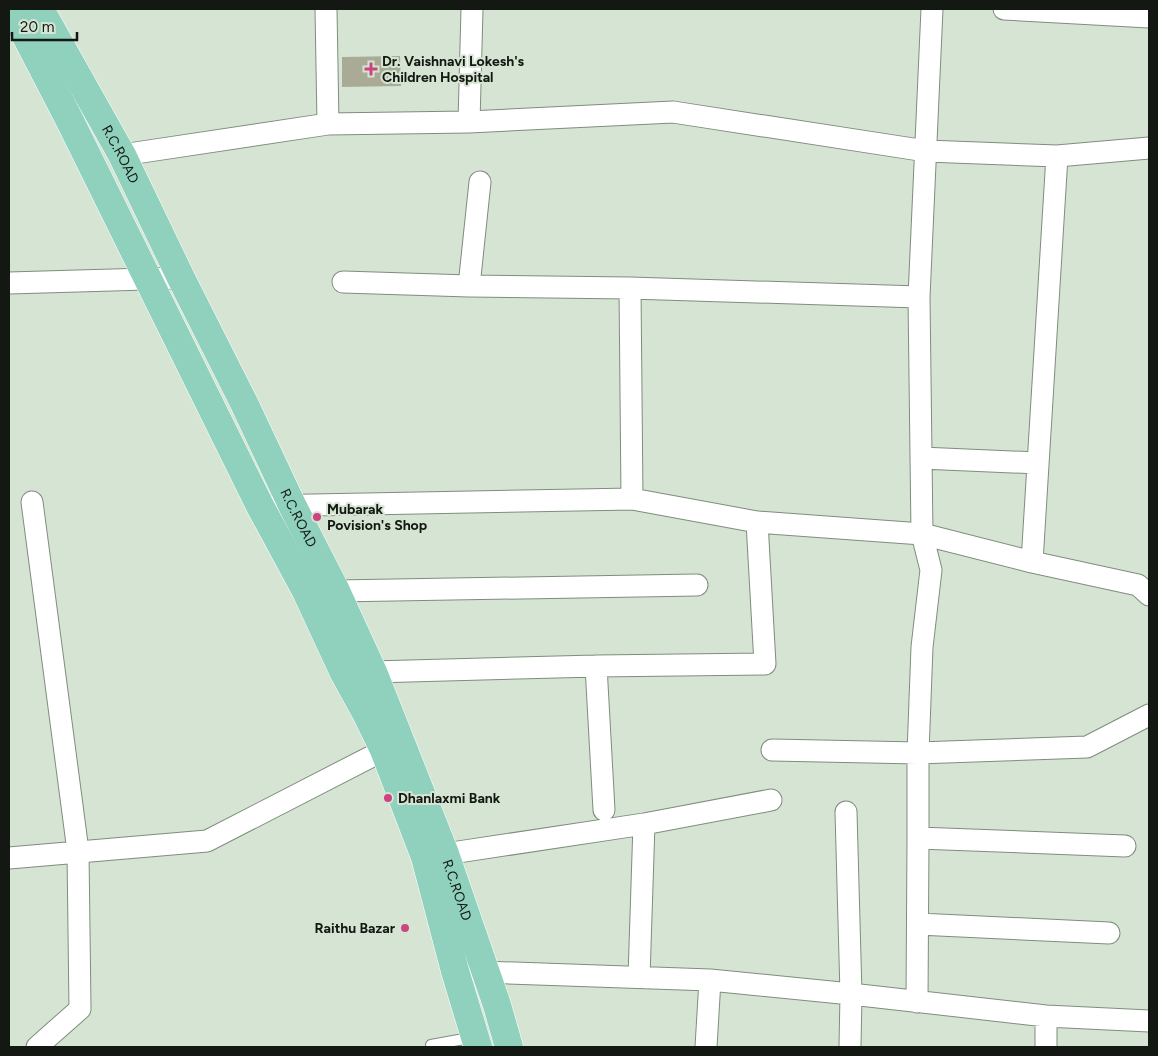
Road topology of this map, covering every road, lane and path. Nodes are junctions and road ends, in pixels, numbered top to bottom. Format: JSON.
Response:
{"nodes":[{"id":1,"x":12,"y":9,"type":"edge"},
{"id":2,"x":40,"y":9,"type":"edge"},
{"id":3,"x":326,"y":9,"type":"edge"},
{"id":4,"x":472,"y":9,"type":"edge"},
{"id":5,"x":932,"y":9,"type":"edge"},
{"id":6,"x":1004,"y":9,"type":"edge"},
{"id":7,"x":1149,"y":17,"type":"edge"},
{"id":8,"x":469,"y":122,"type":"junction"},
{"id":9,"x":328,"y":124,"type":"junction"},
{"id":10,"x":1149,"y":148,"type":"edge"},
{"id":11,"x":926,"y":151,"type":"junction"},
{"id":12,"x":122,"y":155,"type":"junction"},
{"id":13,"x":1056,"y":156,"type":"junction"},
{"id":14,"x":480,"y":182,"type":"dead end"},
{"id":15,"x":147,"y":278,"type":"junction"},
{"id":16,"x":181,"y":278,"type":"junction"},
{"id":17,"x":9,"y":282,"type":"edge"},
{"id":18,"x":343,"y":282,"type":"dead end"},
{"id":19,"x":469,"y":286,"type":"junction"},
{"id":20,"x":630,"y":288,"type":"junction"},
{"id":21,"x":920,"y":298,"type":"junction"},
{"id":22,"x":921,"y":458,"type":"junction"},
{"id":23,"x":1038,"y":463,"type":"junction"},
{"id":24,"x":632,"y":499,"type":"junction"},
{"id":25,"x":32,"y":502,"type":"dead end"},
{"id":26,"x":260,"y":506,"type":"junction"},
{"id":27,"x":292,"y":506,"type":"junction"},
{"id":28,"x":757,"y":522,"type":"junction"},
{"id":29,"x":922,"y":534,"type":"junction"},
{"id":30,"x":1032,"y":562,"type":"junction"},
{"id":31,"x":697,"y":585,"type":"dead end"},
{"id":32,"x":336,"y":591,"type":"junction"},
{"id":33,"x":1149,"y":595,"type":"edge"},
{"id":34,"x":596,"y":666,"type":"junction"},
{"id":35,"x":373,"y":672,"type":"junction"},
{"id":36,"x":1149,"y":715,"type":"edge"},
{"id":37,"x":384,"y":750,"type":"junction"},
{"id":38,"x":772,"y":750,"type":"dead end"},
{"id":39,"x":918,"y":753,"type":"junction"},
{"id":40,"x":771,"y":800,"type":"dead end"},
{"id":41,"x":604,"y":810,"type":"dead end"},
{"id":42,"x":846,"y":812,"type":"dead end"},
{"id":43,"x":644,"y":824,"type":"junction"},
{"id":44,"x":918,"y":838,"type":"junction"},
{"id":45,"x":1125,"y":846,"type":"dead end"},
{"id":46,"x":78,"y":851,"type":"junction"},
{"id":47,"x":445,"y":854,"type":"junction"},
{"id":48,"x":9,"y":858,"type":"edge"},
{"id":49,"x":918,"y":924,"type":"junction"},
{"id":50,"x":1110,"y":933,"type":"dead end"},
{"id":51,"x":455,"y":971,"type":"junction"},
{"id":52,"x":485,"y":972,"type":"junction"},
{"id":53,"x":639,"y":978,"type":"junction"},
{"id":54,"x":710,"y":980,"type":"junction"},
{"id":55,"x":851,"y":994,"type":"junction"},
{"id":56,"x":917,"y":1002,"type":"junction"},
{"id":57,"x":1046,"y":1016,"type":"junction"},
{"id":58,"x":1149,"y":1021,"type":"edge"},
{"id":59,"x":477,"y":1042,"type":"edge"},
{"id":60,"x":431,"y":1045,"type":"dead end"},
{"id":61,"x":37,"y":1047,"type":"edge"},
{"id":62,"x":509,"y":1047,"type":"edge"},
{"id":63,"x":706,"y":1047,"type":"edge"},
{"id":64,"x":850,"y":1047,"type":"edge"},
{"id":65,"x":1046,"y":1047,"type":"edge"}],
"edges":[{"from":1,"to":15,"type":"main road","name":"R.C.ROAD"},
{"from":2,"to":12,"type":"main road","name":"R.C.ROAD"},
{"from":3,"to":9,"type":"street"},
{"from":4,"to":8,"type":"street"},
{"from":5,"to":11,"type":"street"},
{"from":6,"to":7,"type":"street"},
{"from":8,"to":9,"type":"street"},
{"from":8,"to":11,"type":"street"},
{"from":9,"to":12,"type":"street"},
{"from":10,"to":13,"type":"street"},
{"from":11,"to":13,"type":"street"},
{"from":11,"to":21,"type":"street"},
{"from":12,"to":16,"type":"main road","name":"R.C.ROAD"},
{"from":13,"to":23,"type":"street"},
{"from":14,"to":19,"type":"street"},
{"from":15,"to":16,"type":"street"},
{"from":15,"to":17,"type":"street"},
{"from":15,"to":26,"type":"main road","name":"R.C.ROAD"},
{"from":16,"to":27,"type":"main road","name":"R.C.ROAD"},
{"from":18,"to":19,"type":"street"},
{"from":19,"to":20,"type":"street"},
{"from":20,"to":21,"type":"street"},
{"from":20,"to":24,"type":"street"},
{"from":21,"to":22,"type":"street"},
{"from":22,"to":23,"type":"street"},
{"from":22,"to":29,"type":"street"},
{"from":23,"to":30,"type":"street"},
{"from":24,"to":27,"type":"street"},
{"from":24,"to":28,"type":"street"},
{"from":25,"to":46,"type":"street"},
{"from":26,"to":27,"type":"street"},
{"from":26,"to":37,"type":"main road","name":"R.C.ROAD"},
{"from":27,"to":32,"type":"main road","name":"R.C.ROAD"},
{"from":28,"to":29,"type":"street"},
{"from":28,"to":34,"type":"street"},
{"from":29,"to":30,"type":"street"},
{"from":29,"to":39,"type":"street"},
{"from":30,"to":33,"type":"street"},
{"from":31,"to":32,"type":"street"},
{"from":32,"to":35,"type":"main road","name":"R.C.ROAD"},
{"from":34,"to":35,"type":"street"},
{"from":34,"to":41,"type":"street"},
{"from":35,"to":47,"type":"main road","name":"R.C.ROAD"},
{"from":36,"to":39,"type":"street"},
{"from":37,"to":46,"type":"street"},
{"from":37,"to":51,"type":"main road","name":"R.C.ROAD"},
{"from":38,"to":39,"type":"street"},
{"from":39,"to":44,"type":"street"},
{"from":40,"to":43,"type":"street"},
{"from":42,"to":55,"type":"street"},
{"from":43,"to":47,"type":"street"},
{"from":43,"to":53,"type":"street"},
{"from":44,"to":45,"type":"street"},
{"from":44,"to":49,"type":"street"},
{"from":46,"to":48,"type":"street"},
{"from":46,"to":61,"type":"street"},
{"from":47,"to":52,"type":"main road","name":"R.C.ROAD"},
{"from":49,"to":50,"type":"street"},
{"from":49,"to":56,"type":"street"},
{"from":51,"to":52,"type":"street"},
{"from":51,"to":59,"type":"main road","name":"R.C.ROAD"},
{"from":52,"to":53,"type":"street"},
{"from":52,"to":62,"type":"main road","name":"R.C.ROAD"},
{"from":53,"to":54,"type":"street"},
{"from":54,"to":55,"type":"street"},
{"from":54,"to":63,"type":"street"},
{"from":55,"to":56,"type":"street"},
{"from":55,"to":64,"type":"street"},
{"from":56,"to":57,"type":"street"},
{"from":57,"to":58,"type":"street"},
{"from":57,"to":65,"type":"street"},
{"from":59,"to":60,"type":"lane"}]}
